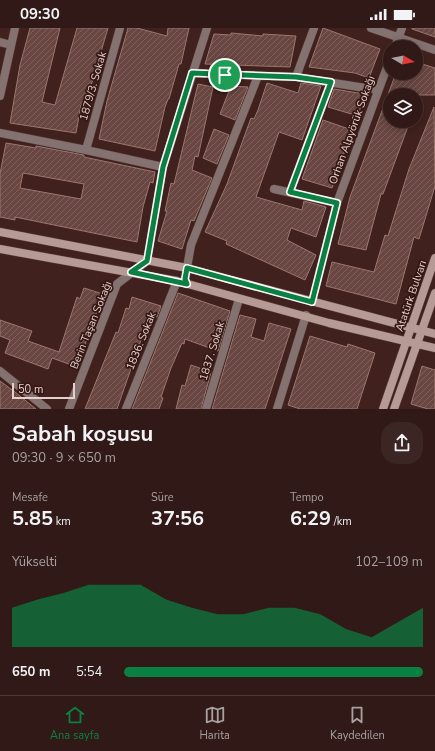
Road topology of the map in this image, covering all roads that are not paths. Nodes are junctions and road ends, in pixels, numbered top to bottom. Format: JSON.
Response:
{"nodes":[{"id":1,"x":15,"y":28,"type":"edge"},
{"id":2,"x":120,"y":28,"type":"edge"},
{"id":3,"x":207,"y":28,"type":"edge"},
{"id":4,"x":314,"y":28,"type":"edge"},
{"id":5,"x":371,"y":28,"type":"edge"},
{"id":6,"x":402,"y":28,"type":"edge"},
{"id":7,"x":398,"y":38,"type":"junction"},
{"id":8,"x":0,"y":42,"type":"edge"},
{"id":9,"x":11,"y":45,"type":"junction"},
{"id":10,"x":435,"y":50,"type":"edge"},
{"id":11,"x":192,"y":73,"type":"junction"},
{"id":12,"x":258,"y":76,"type":"junction"},
{"id":13,"x":296,"y":77,"type":"junction"},
{"id":14,"x":383,"y":78,"type":"edge"},
{"id":15,"x":331,"y":82,"type":"junction"},
{"id":16,"x":378,"y":90,"type":"junction"},
{"id":17,"x":0,"y":96,"type":"edge"},
{"id":18,"x":0,"y":133,"type":"edge"},
{"id":19,"x":86,"y":150,"type":"junction"},
{"id":20,"x":163,"y":167,"type":"junction"},
{"id":21,"x":274,"y":189,"type":"dead end"},
{"id":22,"x":290,"y":192,"type":"junction"},
{"id":23,"x":337,"y":203,"type":"junction"},
{"id":24,"x":0,"y":232,"type":"edge"},
{"id":25,"x":0,"y":249,"type":"edge"},
{"id":26,"x":435,"y":258,"type":"edge"},
{"id":27,"x":147,"y":261,"type":"junction"},
{"id":28,"x":187,"y":268,"type":"junction"},
{"id":29,"x":131,"y":272,"type":"junction"},
{"id":30,"x":177,"y":282,"type":"junction"},
{"id":31,"x":187,"y":284,"type":"junction"},
{"id":32,"x":435,"y":292,"type":"edge"},
{"id":33,"x":239,"y":299,"type":"junction"},
{"id":34,"x":312,"y":302,"type":"junction"},
{"id":35,"x":306,"y":315,"type":"junction"},
{"id":36,"x":411,"y":328,"type":"junction"},
{"id":37,"x":421,"y":331,"type":"junction"},
{"id":38,"x":435,"y":334,"type":"edge"},
{"id":39,"x":407,"y":340,"type":"junction"},
{"id":40,"x":417,"y":343,"type":"junction"},
{"id":41,"x":435,"y":348,"type":"edge"},
{"id":42,"x":0,"y":371,"type":"edge"},
{"id":43,"x":47,"y":409,"type":"edge"},
{"id":44,"x":69,"y":409,"type":"edge"},
{"id":45,"x":126,"y":409,"type":"edge"},
{"id":46,"x":206,"y":409,"type":"edge"},
{"id":47,"x":277,"y":409,"type":"edge"},
{"id":48,"x":383,"y":409,"type":"edge"},
{"id":49,"x":394,"y":409,"type":"edge"}],
"edges":[{"from":1,"to":9,"type":"street"},
{"from":2,"to":19,"type":"street","name":"1879/3. Sokak"},
{"from":3,"to":11,"type":"street"},
{"from":4,"to":13,"type":"street"},
{"from":5,"to":7,"type":"street"},
{"from":6,"to":7,"type":"street"},
{"from":7,"to":10,"type":"street"},
{"from":8,"to":9,"type":"street"},
{"from":9,"to":17,"type":"street"},
{"from":11,"to":12,"type":"street"},
{"from":11,"to":20,"type":"street"},
{"from":12,"to":13,"type":"street"},
{"from":12,"to":28,"type":"street"},
{"from":13,"to":15,"type":"street"},
{"from":14,"to":16,"type":"street","name":"Orhan Alpyörük Sokağı"},
{"from":15,"to":16,"type":"street"},
{"from":15,"to":22,"type":"street"},
{"from":16,"to":23,"type":"street","name":"Orhan Alpyörük Sokağı"},
{"from":18,"to":19,"type":"street"},
{"from":19,"to":20,"type":"street"},
{"from":20,"to":27,"type":"street"},
{"from":21,"to":22,"type":"street"},
{"from":22,"to":23,"type":"street"},
{"from":23,"to":34,"type":"street","name":"Orhan Alpyörük Sokağı"},
{"from":24,"to":27,"type":"main road"},
{"from":25,"to":29,"type":"main road"},
{"from":26,"to":36,"type":"main road","name":"Atatürk Bulvarı"},
{"from":27,"to":28,"type":"main road"},
{"from":27,"to":29,"type":"street","name":"Berin Taşan Sokağı"},
{"from":28,"to":31,"type":"street"},
{"from":28,"to":34,"type":"main road"},
{"from":29,"to":30,"type":"main road"},
{"from":29,"to":44,"type":"street","name":"Berin Taşan Sokağı"},
{"from":30,"to":31,"type":"main road"},
{"from":30,"to":45,"type":"street","name":"1836. Sokak"},
{"from":31,"to":33,"type":"main road"},
{"from":32,"to":37,"type":"main road","name":"Atatürk Bulvarı"},
{"from":33,"to":35,"type":"main road"},
{"from":33,"to":46,"type":"street","name":"1837. Sokak"},
{"from":34,"to":36,"type":"main road"},
{"from":35,"to":39,"type":"main road"},
{"from":35,"to":47,"type":"street"},
{"from":36,"to":37,"type":"main road"},
{"from":36,"to":39,"type":"main road","name":"Atatürk Bulvarı"},
{"from":37,"to":38,"type":"main road"},
{"from":37,"to":40,"type":"main road","name":"Atatürk Bulvarı"},
{"from":39,"to":40,"type":"main road"},
{"from":39,"to":48,"type":"main road","name":"Atatürk Bulvarı"},
{"from":40,"to":41,"type":"main road"},
{"from":40,"to":49,"type":"main road","name":"Atatürk Bulvarı"},
{"from":42,"to":43,"type":"street"}]}
